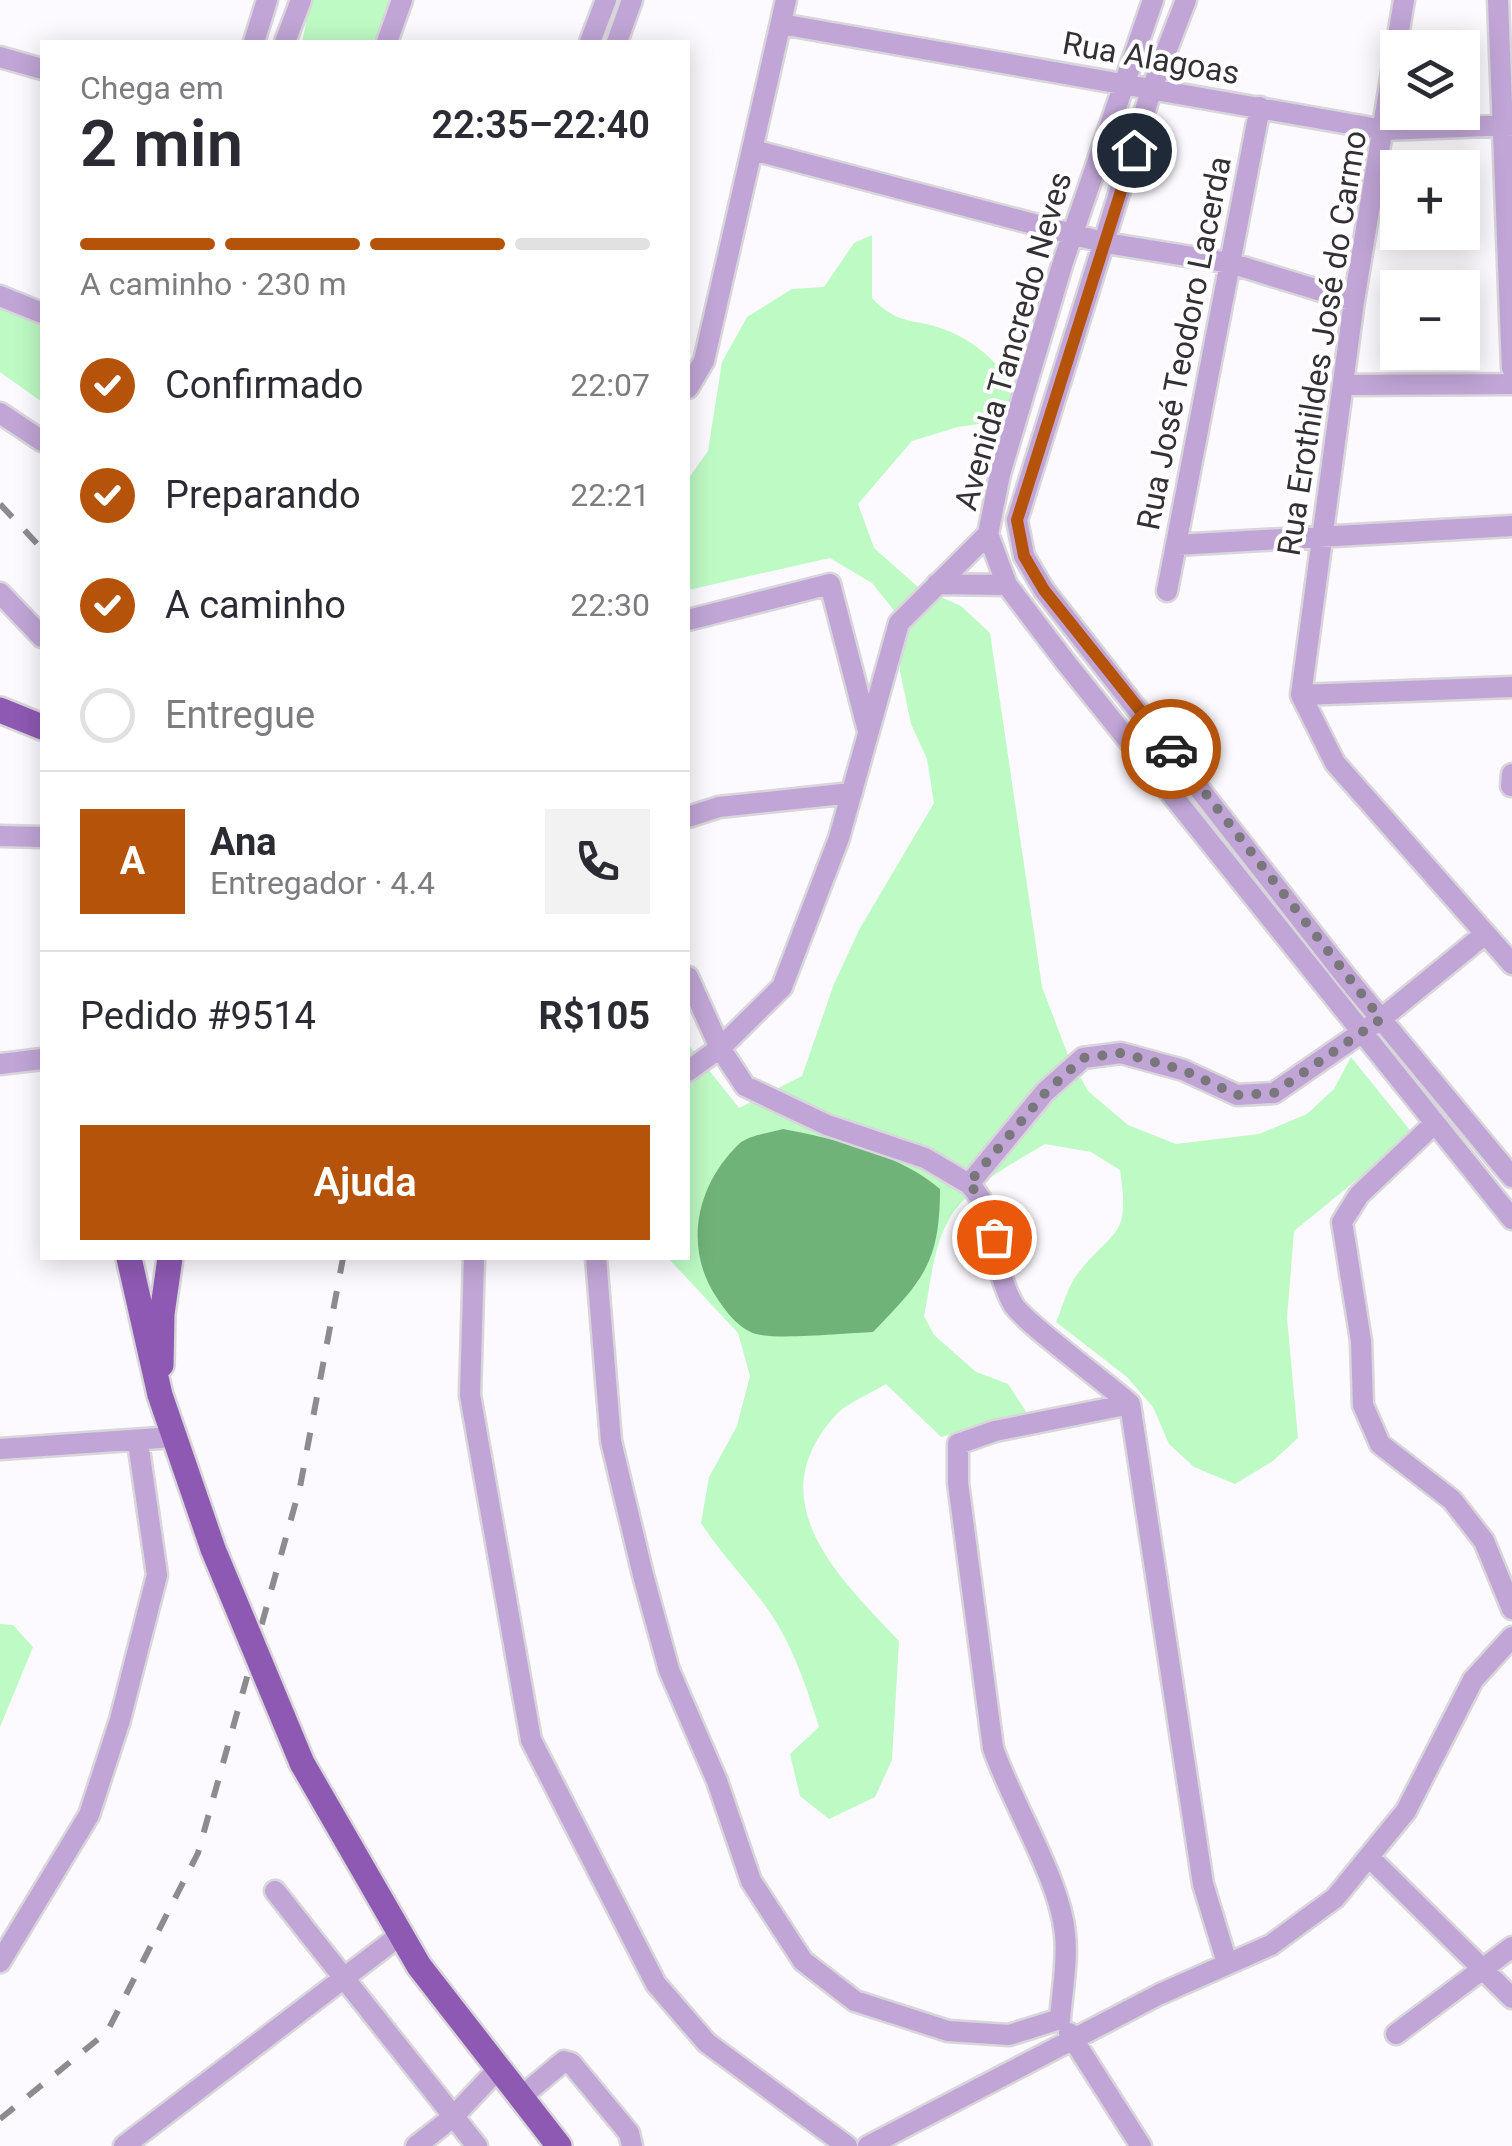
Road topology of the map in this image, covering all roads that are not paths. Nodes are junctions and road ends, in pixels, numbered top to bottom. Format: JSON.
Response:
{"nodes":[{"id":1,"x":267,"y":0,"type":"edge"},
{"id":2,"x":300,"y":0,"type":"edge"},
{"id":3,"x":402,"y":0,"type":"edge"},
{"id":4,"x":606,"y":0,"type":"edge"},
{"id":5,"x":632,"y":0,"type":"edge"},
{"id":6,"x":786,"y":0,"type":"edge"},
{"id":7,"x":1153,"y":0,"type":"edge"},
{"id":8,"x":1186,"y":0,"type":"edge"},
{"id":9,"x":1404,"y":0,"type":"edge"},
{"id":10,"x":1498,"y":0,"type":"edge"},
{"id":11,"x":781,"y":24,"type":"junction"},
{"id":12,"x":1399,"y":30,"type":"edge"},
{"id":13,"x":255,"y":40,"type":"edge"},
{"id":14,"x":286,"y":40,"type":"edge"},
{"id":15,"x":388,"y":40,"type":"edge"},
{"id":16,"x":591,"y":40,"type":"edge"},
{"id":17,"x":618,"y":40,"type":"edge"},
{"id":18,"x":0,"y":57,"type":"edge"},
{"id":19,"x":40,"y":68,"type":"edge"},
{"id":20,"x":1122,"y":83,"type":"junction"},
{"id":21,"x":1152,"y":88,"type":"junction"},
{"id":22,"x":1260,"y":107,"type":"junction"},
{"id":23,"x":1507,"y":125,"type":"edge"},
{"id":24,"x":1480,"y":126,"type":"edge"},
{"id":25,"x":1380,"y":129,"type":"edge"},
{"id":26,"x":1384,"y":130,"type":"edge"},
{"id":27,"x":754,"y":150,"type":"junction"},
{"id":28,"x":1072,"y":235,"type":"junction"},
{"id":29,"x":1106,"y":244,"type":"junction"},
{"id":30,"x":1230,"y":263,"type":"junction"},
{"id":31,"x":0,"y":296,"type":"edge"},
{"id":32,"x":1354,"y":301,"type":"junction"},
{"id":33,"x":40,"y":313,"type":"edge"},
{"id":34,"x":1512,"y":368,"type":"edge"},
{"id":35,"x":1512,"y":384,"type":"edge"},
{"id":36,"x":690,"y":385,"type":"edge"},
{"id":37,"x":1342,"y":385,"type":"junction"},
{"id":38,"x":0,"y":412,"type":"edge"},
{"id":39,"x":40,"y":440,"type":"edge"},
{"id":40,"x":1512,"y":526,"type":"edge"},
{"id":41,"x":988,"y":534,"type":"junction"},
{"id":42,"x":1322,"y":536,"type":"junction"},
{"id":43,"x":1176,"y":545,"type":"junction"},
{"id":44,"x":937,"y":584,"type":"junction"},
{"id":45,"x":1007,"y":584,"type":"junction"},
{"id":46,"x":1167,"y":591,"type":"dead end"},
{"id":47,"x":0,"y":593,"type":"edge"},
{"id":48,"x":690,"y":619,"type":"edge"},
{"id":49,"x":40,"y":635,"type":"edge"},
{"id":50,"x":1512,"y":688,"type":"edge"},
{"id":51,"x":1301,"y":696,"type":"junction"},
{"id":52,"x":0,"y":710,"type":"edge"},
{"id":53,"x":40,"y":726,"type":"edge"},
{"id":54,"x":868,"y":732,"type":"junction"},
{"id":55,"x":1512,"y":774,"type":"edge"},
{"id":56,"x":1511,"y":786,"type":"edge"},
{"id":57,"x":852,"y":792,"type":"junction"},
{"id":58,"x":690,"y":816,"type":"edge"},
{"id":59,"x":0,"y":836,"type":"edge"},
{"id":60,"x":40,"y":837,"type":"edge"},
{"id":61,"x":1484,"y":934,"type":"junction"},
{"id":62,"x":1512,"y":964,"type":"edge"},
{"id":63,"x":690,"y":981,"type":"edge"},
{"id":64,"x":1381,"y":1019,"type":"junction"},
{"id":65,"x":1361,"y":1033,"type":"junction"},
{"id":66,"x":720,"y":1048,"type":"junction"},
{"id":67,"x":40,"y":1059,"type":"edge"},
{"id":68,"x":0,"y":1064,"type":"edge"},
{"id":69,"x":690,"y":1070,"type":"edge"},
{"id":70,"x":1434,"y":1123,"type":"junction"},
{"id":71,"x":1512,"y":1177,"type":"edge"},
{"id":72,"x":968,"y":1184,"type":"junction"},
{"id":73,"x":1512,"y":1219,"type":"edge"},
{"id":74,"x":129,"y":1260,"type":"edge"},
{"id":75,"x":170,"y":1260,"type":"edge"},
{"id":76,"x":474,"y":1260,"type":"edge"},
{"id":77,"x":596,"y":1260,"type":"edge"},
{"id":78,"x":160,"y":1395,"type":"junction"},
{"id":79,"x":1130,"y":1404,"type":"junction"},
{"id":80,"x":174,"y":1437,"type":"junction"},
{"id":81,"x":138,"y":1442,"type":"junction"},
{"id":82,"x":0,"y":1449,"type":"edge"},
{"id":83,"x":1512,"y":1608,"type":"edge"},
{"id":84,"x":1512,"y":1637,"type":"edge"},
{"id":85,"x":1371,"y":1859,"type":"junction"},
{"id":86,"x":275,"y":1891,"type":"dead end"},
{"id":87,"x":399,"y":1936,"type":"junction"},
{"id":88,"x":1512,"y":1948,"type":"edge"},
{"id":89,"x":0,"y":1962,"type":"edge"},
{"id":90,"x":1228,"y":1963,"type":"junction"},
{"id":91,"x":1483,"y":1969,"type":"junction"},
{"id":92,"x":342,"y":1978,"type":"junction"},
{"id":93,"x":1512,"y":1998,"type":"edge"},
{"id":94,"x":1060,"y":2019,"type":"junction"},
{"id":95,"x":1396,"y":2034,"type":"dead end"},
{"id":96,"x":1075,"y":2042,"type":"junction"},
{"id":97,"x":498,"y":2068,"type":"junction"},
{"id":98,"x":521,"y":2097,"type":"junction"},
{"id":99,"x":453,"y":2117,"type":"junction"},
{"id":100,"x":124,"y":2146,"type":"edge"},
{"id":101,"x":416,"y":2146,"type":"edge"},
{"id":102,"x":477,"y":2146,"type":"edge"},
{"id":103,"x":559,"y":2146,"type":"edge"},
{"id":104,"x":632,"y":2146,"type":"edge"},
{"id":105,"x":847,"y":2146,"type":"edge"},
{"id":106,"x":868,"y":2146,"type":"edge"},
{"id":107,"x":1141,"y":2146,"type":"edge"}],
"edges":[{"from":1,"to":13,"type":"street"},
{"from":2,"to":14,"type":"street"},
{"from":3,"to":15,"type":"street"},
{"from":4,"to":16,"type":"street"},
{"from":5,"to":17,"type":"street"},
{"from":6,"to":11,"type":"street"},
{"from":7,"to":20,"type":"street","name":"Avenida Tancredo Neves"},
{"from":8,"to":21,"type":"street","name":"Avenida Tancredo Neves"},
{"from":9,"to":12,"type":"street","name":"Rua Erothildes José do Carmo"},
{"from":10,"to":23,"type":"street"},
{"from":11,"to":20,"type":"street","name":"Rua Alagoas"},
{"from":11,"to":27,"type":"street"},
{"from":18,"to":19,"type":"street"},
{"from":20,"to":21,"type":"street","name":"Rua Alagoas"},
{"from":20,"to":28,"type":"street","name":"Avenida Tancredo Neves"},
{"from":21,"to":22,"type":"street","name":"Rua Alagoas"},
{"from":21,"to":29,"type":"street","name":"Avenida Tancredo Neves"},
{"from":22,"to":25,"type":"street","name":"Rua Alagoas"},
{"from":22,"to":30,"type":"street","name":"Rua José Teodoro Lacerda"},
{"from":23,"to":24,"type":"street","name":"Rua Alagoas"},
{"from":23,"to":34,"type":"street"},
{"from":26,"to":32,"type":"street","name":"Rua Erothildes José do Carmo"},
{"from":27,"to":28,"type":"street"},
{"from":27,"to":36,"type":"street"},
{"from":28,"to":29,"type":"street"},
{"from":28,"to":41,"type":"street","name":"Avenida Tancredo Neves"},
{"from":29,"to":30,"type":"street"},
{"from":29,"to":64,"type":"street","name":"Avenida Tancredo Neves"},
{"from":30,"to":32,"type":"street"},
{"from":30,"to":43,"type":"street","name":"Rua José Teodoro Lacerda"},
{"from":31,"to":33,"type":"street"},
{"from":32,"to":37,"type":"street","name":"Rua Erothildes José do Carmo"},
{"from":35,"to":37,"type":"street"},
{"from":37,"to":42,"type":"street","name":"Rua Erothildes José do Carmo"},
{"from":38,"to":39,"type":"street"},
{"from":40,"to":42,"type":"street"},
{"from":41,"to":44,"type":"street"},
{"from":41,"to":45,"type":"street","name":"Avenida Tancredo Neves"},
{"from":42,"to":43,"type":"street"},
{"from":42,"to":51,"type":"street","name":"Rua Erothildes José do Carmo"},
{"from":43,"to":46,"type":"street","name":"Rua José Teodoro Lacerda"},
{"from":44,"to":45,"type":"street"},
{"from":44,"to":54,"type":"street"},
{"from":45,"to":65,"type":"street","name":"Avenida Tancredo Neves"},
{"from":47,"to":49,"type":"street"},
{"from":48,"to":54,"type":"street"},
{"from":50,"to":51,"type":"street"},
{"from":51,"to":61,"type":"street"},
{"from":52,"to":53,"type":"main road"},
{"from":54,"to":57,"type":"street"},
{"from":55,"to":56,"type":"street"},
{"from":57,"to":58,"type":"street"},
{"from":57,"to":66,"type":"street"},
{"from":59,"to":60,"type":"street"},
{"from":61,"to":62,"type":"street"},
{"from":61,"to":64,"type":"street"},
{"from":63,"to":66,"type":"street"},
{"from":64,"to":65,"type":"street"},
{"from":64,"to":71,"type":"street","name":"Avenida Tancredo Neves"},
{"from":65,"to":70,"type":"street","name":"Avenida Tancredo Neves"},
{"from":65,"to":72,"type":"street"},
{"from":66,"to":69,"type":"street"},
{"from":66,"to":72,"type":"street"},
{"from":67,"to":68,"type":"street"},
{"from":70,"to":73,"type":"street","name":"Avenida Tancredo Neves"},
{"from":70,"to":83,"type":"street"},
{"from":72,"to":79,"type":"street"},
{"from":74,"to":78,"type":"main road"},
{"from":75,"to":78,"type":"main road"},
{"from":76,"to":105,"type":"street"},
{"from":77,"to":94,"type":"street"},
{"from":78,"to":80,"type":"main road"},
{"from":79,"to":90,"type":"street"},
{"from":79,"to":94,"type":"street"},
{"from":80,"to":81,"type":"street"},
{"from":80,"to":87,"type":"main road","bridge":true},
{"from":81,"to":82,"type":"street"},
{"from":81,"to":89,"type":"street"},
{"from":84,"to":85,"type":"street"},
{"from":85,"to":90,"type":"street"},
{"from":85,"to":91,"type":"street"},
{"from":86,"to":92,"type":"street"},
{"from":87,"to":92,"type":"street"},
{"from":87,"to":97,"type":"main road"},
{"from":88,"to":91,"type":"street"},
{"from":90,"to":96,"type":"street"},
{"from":91,"to":93,"type":"street"},
{"from":91,"to":95,"type":"street"},
{"from":92,"to":99,"type":"street"},
{"from":92,"to":100,"type":"street"},
{"from":94,"to":96,"type":"street"},
{"from":96,"to":106,"type":"street"},
{"from":96,"to":107,"type":"street"},
{"from":97,"to":98,"type":"main road"},
{"from":97,"to":99,"type":"street"},
{"from":98,"to":103,"type":"main road"},
{"from":98,"to":104,"type":"street"},
{"from":99,"to":101,"type":"street"},
{"from":99,"to":102,"type":"street"}]}
